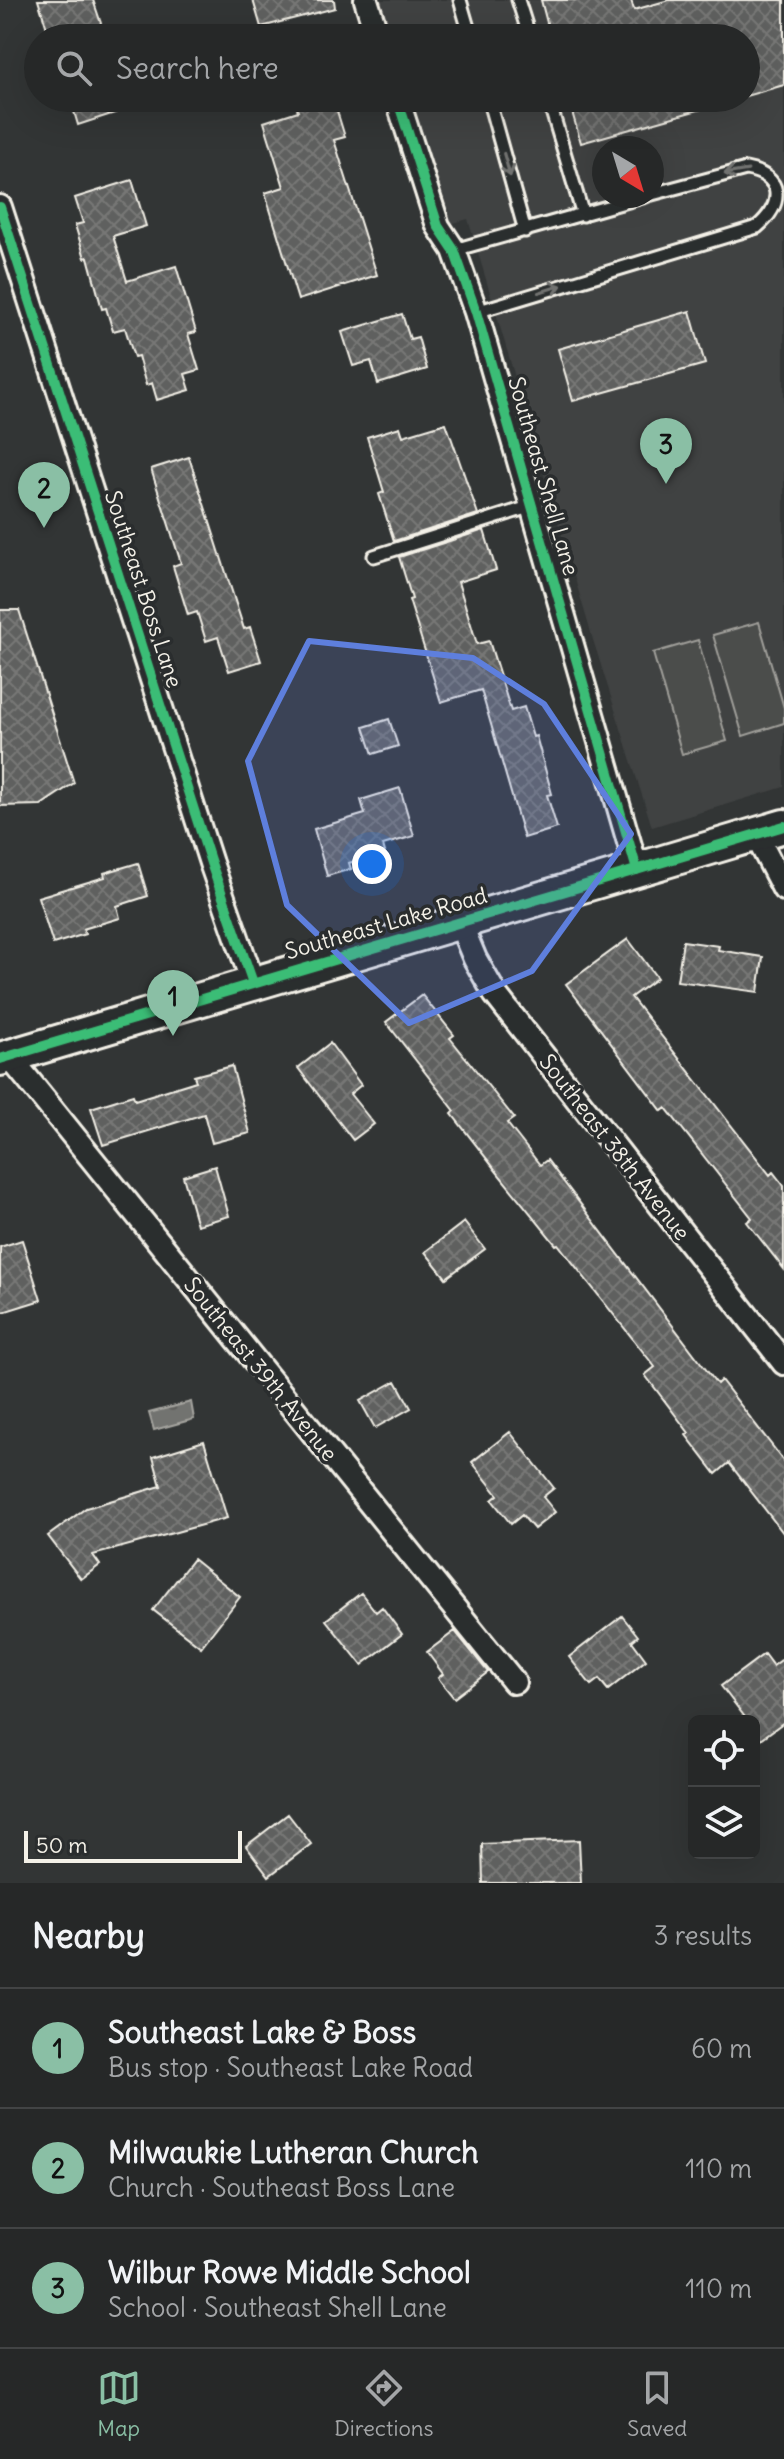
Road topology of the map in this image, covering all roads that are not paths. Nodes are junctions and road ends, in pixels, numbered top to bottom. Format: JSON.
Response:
{"nodes":[{"id":1,"x":366,"y":0,"type":"edge"},
{"id":2,"x":460,"y":0,"type":"edge"},
{"id":3,"x":518,"y":0,"type":"edge"},
{"id":4,"x":374,"y":24,"type":"edge"},
{"id":5,"x":467,"y":24,"type":"edge"},
{"id":6,"x":526,"y":24,"type":"edge"},
{"id":7,"x":401,"y":112,"type":"edge"},
{"id":8,"x":492,"y":112,"type":"edge"},
{"id":9,"x":552,"y":112,"type":"edge"},
{"id":10,"x":664,"y":191,"type":"edge"},
{"id":11,"x":0,"y":207,"type":"edge"},
{"id":12,"x":606,"y":208,"type":"edge"},
{"id":13,"x":583,"y":215,"type":"junction"},
{"id":14,"x":525,"y":231,"type":"junction"},
{"id":15,"x":454,"y":250,"type":"junction"},
{"id":16,"x":476,"y":312,"type":"junction"},
{"id":17,"x":532,"y":506,"type":"junction"},
{"id":18,"x":374,"y":556,"type":"dead end"},
{"id":19,"x":770,"y":831,"type":"edge"},
{"id":20,"x":637,"y":870,"type":"junction"},
{"id":21,"x":784,"y":889,"type":"edge"},
{"id":22,"x":460,"y":923,"type":"junction"},
{"id":23,"x":253,"y":983,"type":"junction"},
{"id":24,"x":4,"y":1058,"type":"edge"},
{"id":25,"x":784,"y":1363,"type":"edge"},
{"id":26,"x":514,"y":1682,"type":"dead end"}],
"edges":[{"from":1,"to":4,"type":"street"},
{"from":2,"to":5,"type":"lane"},
{"from":3,"to":6,"type":"lane"},
{"from":7,"to":15,"type":"street","name":"Southeast Shell Lane"},
{"from":8,"to":14,"type":"lane","one_way":true},
{"from":9,"to":13,"type":"lane"},
{"from":16,"to":10,"type":"lane","one_way":true},
{"from":11,"to":23,"type":"street","name":"Southeast Boss Lane"},
{"from":12,"to":13,"type":"lane"},
{"from":13,"to":14,"type":"lane"},
{"from":14,"to":15,"type":"lane"},
{"from":15,"to":16,"type":"street","name":"Southeast Shell Lane"},
{"from":16,"to":17,"type":"street","name":"Southeast Shell Lane"},
{"from":17,"to":18,"type":"lane"},
{"from":17,"to":20,"type":"street","name":"Southeast Shell Lane"},
{"from":19,"to":20,"type":"main road","name":"Southeast Lake Road"},
{"from":19,"to":21,"type":"street"},
{"from":20,"to":22,"type":"main road","name":"Southeast Lake Road"},
{"from":22,"to":23,"type":"main road","name":"Southeast Lake Road"},
{"from":22,"to":25,"type":"street","name":"Southeast 38th Avenue"},
{"from":23,"to":24,"type":"main road","name":"Southeast Lake Road"},
{"from":24,"to":26,"type":"street","name":"Southeast 39th Avenue"}]}
